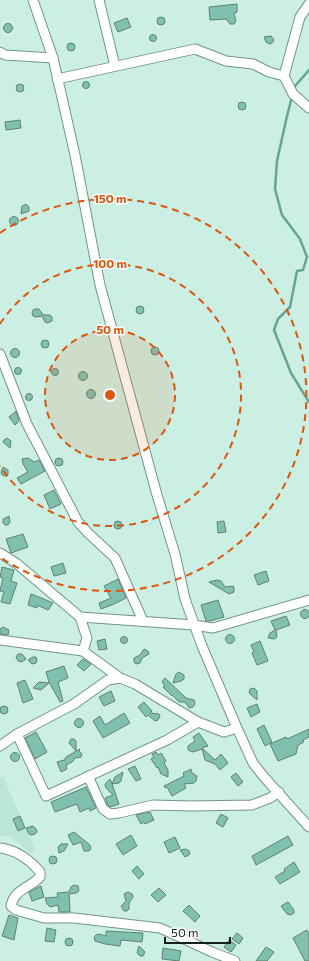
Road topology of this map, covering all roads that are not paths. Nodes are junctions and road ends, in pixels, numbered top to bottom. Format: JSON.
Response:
{"nodes":[{"id":1,"x":34,"y":0,"type":"edge"},
{"id":2,"x":99,"y":0,"type":"edge"},
{"id":3,"x":309,"y":4,"type":"edge"},
{"id":4,"x":2,"y":54,"type":"edge"},
{"id":5,"x":53,"y":58,"type":"junction"},
{"id":6,"x":115,"y":66,"type":"junction"},
{"id":7,"x":284,"y":76,"type":"junction"},
{"id":8,"x":57,"y":79,"type":"junction"},
{"id":9,"x":309,"y":108,"type":"edge"},
{"id":10,"x":0,"y":354,"type":"edge"},
{"id":11,"x":0,"y":553,"type":"edge"},
{"id":12,"x":309,"y":600,"type":"edge"},
{"id":13,"x":80,"y":617,"type":"junction"},
{"id":14,"x":143,"y":621,"type":"junction"},
{"id":15,"x":194,"y":625,"type":"junction"},
{"id":16,"x":0,"y":640,"type":"edge"},
{"id":17,"x":83,"y":651,"type":"junction"},
{"id":18,"x":120,"y":678,"type":"junction"},
{"id":19,"x":198,"y":722,"type":"junction"},
{"id":20,"x":237,"y":728,"type":"junction"},
{"id":21,"x":18,"y":734,"type":"junction"},
{"id":22,"x":0,"y":746,"type":"edge"},
{"id":23,"x":88,"y":776,"type":"junction"},
{"id":24,"x":279,"y":792,"type":"junction"},
{"id":25,"x":309,"y":827,"type":"edge"},
{"id":26,"x":0,"y":848,"type":"edge"},
{"id":27,"x":235,"y":961,"type":"edge"}],
"edges":[{"from":1,"to":5,"type":"street"},
{"from":2,"to":6,"type":"street"},
{"from":3,"to":7,"type":"street"},
{"from":4,"to":5,"type":"street"},
{"from":5,"to":8,"type":"street"},
{"from":6,"to":7,"type":"street"},
{"from":6,"to":8,"type":"street"},
{"from":7,"to":9,"type":"street"},
{"from":8,"to":15,"type":"street"},
{"from":10,"to":14,"type":"street"},
{"from":11,"to":13,"type":"street"},
{"from":12,"to":15,"type":"street"},
{"from":13,"to":14,"type":"street"},
{"from":13,"to":17,"type":"street"},
{"from":14,"to":15,"type":"street"},
{"from":15,"to":20,"type":"street"},
{"from":16,"to":17,"type":"street"},
{"from":17,"to":18,"type":"street"},
{"from":18,"to":19,"type":"street"},
{"from":18,"to":21,"type":"street"},
{"from":19,"to":20,"type":"street"},
{"from":19,"to":23,"type":"street"},
{"from":20,"to":24,"type":"street"},
{"from":21,"to":22,"type":"street"},
{"from":21,"to":23,"type":"street"},
{"from":23,"to":24,"type":"street"},
{"from":24,"to":25,"type":"street"},
{"from":26,"to":27,"type":"street"}]}
